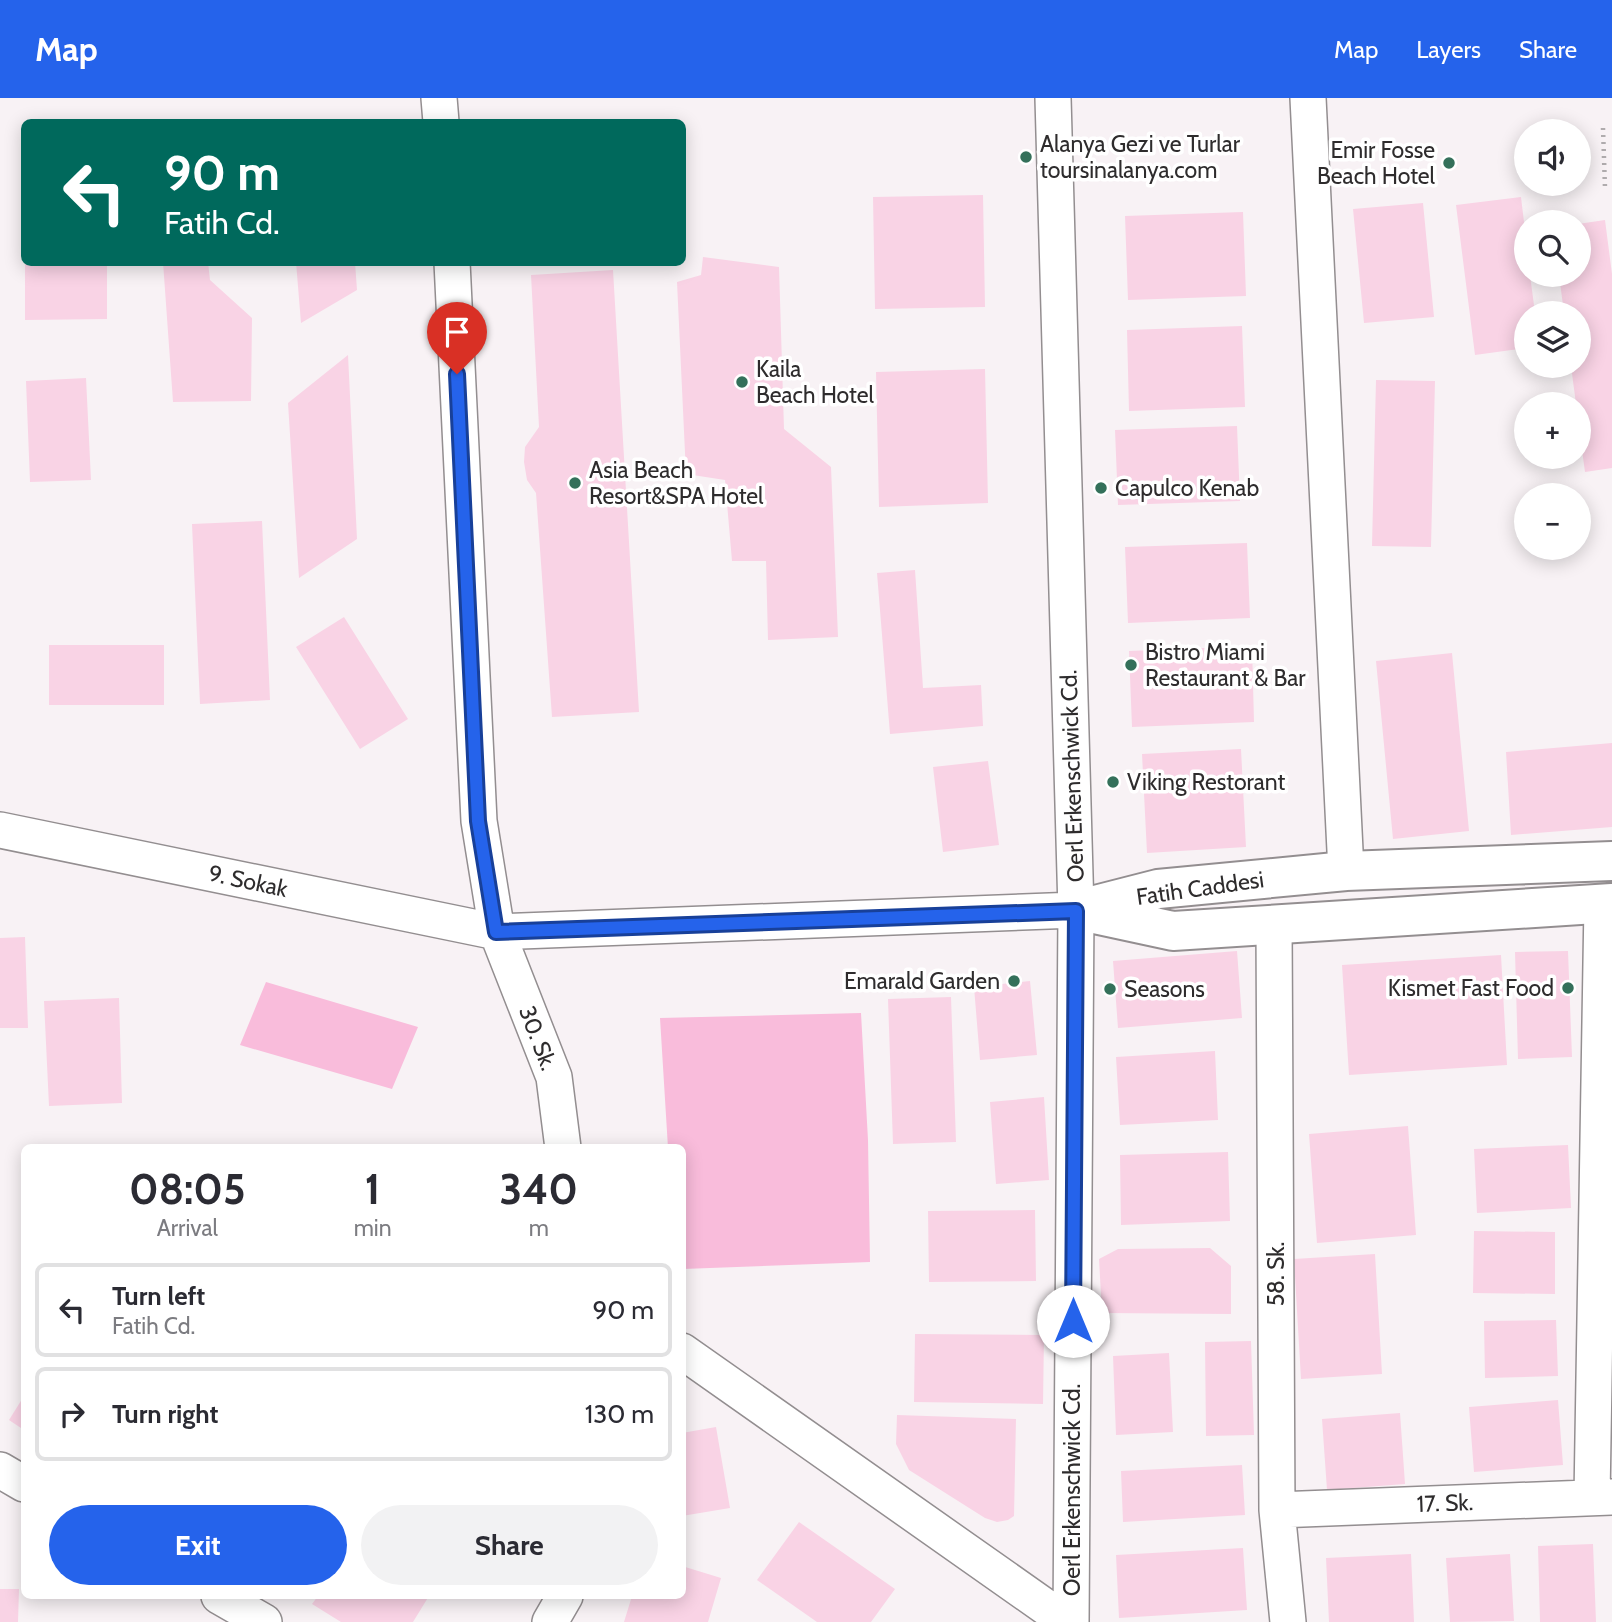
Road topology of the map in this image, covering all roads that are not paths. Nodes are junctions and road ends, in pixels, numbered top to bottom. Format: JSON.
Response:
{"nodes":[{"id":1,"x":439,"y":98,"type":"edge"},
{"id":2,"x":1053,"y":98,"type":"edge"},
{"id":3,"x":1308,"y":98,"type":"edge"},
{"id":4,"x":441,"y":119,"type":"edge"},
{"id":5,"x":452,"y":266,"type":"edge"},
{"id":6,"x":0,"y":830,"type":"edge"},
{"id":7,"x":1612,"y":861,"type":"edge"},
{"id":8,"x":1346,"y":871,"type":"junction"},
{"id":9,"x":1607,"y":904,"type":"edge"},
{"id":10,"x":1076,"y":911,"type":"junction"},
{"id":11,"x":1274,"y":925,"type":"junction"},
{"id":12,"x":496,"y":932,"type":"junction"},
{"id":13,"x":562,"y":1144,"type":"edge"},
{"id":14,"x":1604,"y":1217,"type":"edge"},
{"id":15,"x":686,"y":1353,"type":"edge"},
{"id":16,"x":0,"y":1470,"type":"edge"},
{"id":17,"x":21,"y":1482,"type":"edge"},
{"id":18,"x":1602,"y":1497,"type":"edge"},
{"id":19,"x":1277,"y":1510,"type":"junction"},
{"id":20,"x":224,"y":1599,"type":"edge"},
{"id":21,"x":563,"y":1599,"type":"edge"},
{"id":22,"x":264,"y":1622,"type":"edge"},
{"id":23,"x":550,"y":1622,"type":"edge"},
{"id":24,"x":1069,"y":1622,"type":"edge"},
{"id":25,"x":1288,"y":1622,"type":"edge"}],
"edges":[{"from":1,"to":4,"type":"street"},
{"from":2,"to":10,"type":"street","name":"Oerl Erkenschwick Cd."},
{"from":3,"to":8,"type":"street"},
{"from":5,"to":12,"type":"street","name":"30. Sk."},
{"from":6,"to":12,"type":"street","name":"9. Sokak"},
{"from":7,"to":8,"type":"street","name":"Fatih Caddesi"},
{"from":8,"to":10,"type":"street","name":"Fatih Caddesi"},
{"from":9,"to":11,"type":"street","name":"Fatih Caddesi"},
{"from":9,"to":14,"type":"street"},
{"from":10,"to":11,"type":"street","name":"Fatih Caddesi"},
{"from":10,"to":12,"type":"street","name":"9. Sokak"},
{"from":10,"to":24,"type":"street","name":"Oerl Erkenschwick Cd."},
{"from":11,"to":19,"type":"street","name":"58. Sk."},
{"from":12,"to":13,"type":"street","name":"30. Sk."},
{"from":14,"to":18,"type":"street"},
{"from":15,"to":24,"type":"street"},
{"from":16,"to":17,"type":"street"},
{"from":18,"to":19,"type":"street","name":"17. Sk."},
{"from":19,"to":25,"type":"street","name":"58. Sk."},
{"from":20,"to":22,"type":"street"},
{"from":21,"to":23,"type":"street"}]}
